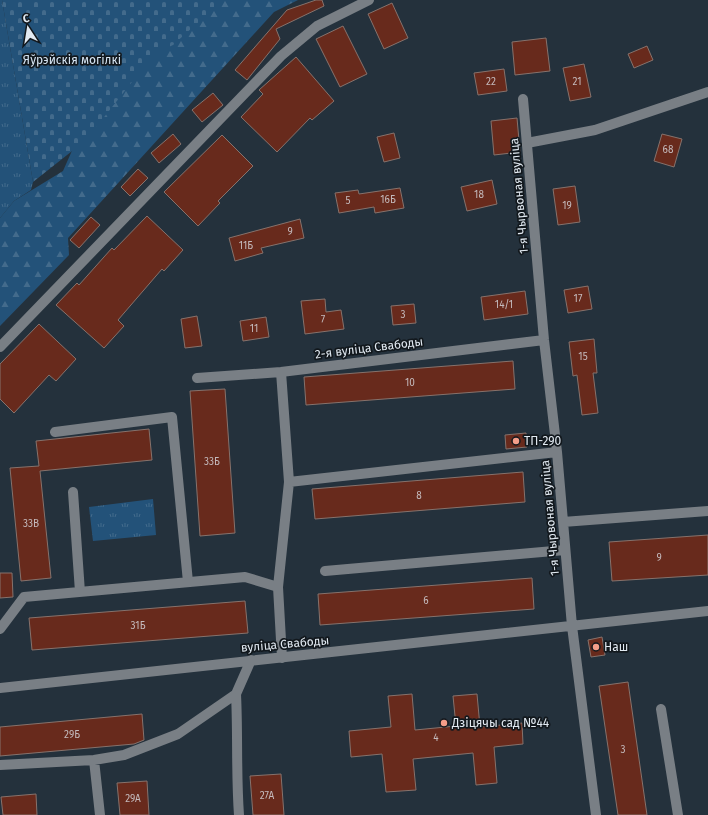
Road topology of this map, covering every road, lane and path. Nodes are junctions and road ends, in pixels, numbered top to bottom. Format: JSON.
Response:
{"nodes":[{"id":1,"x":369,"y":0,"type":"edge"},
{"id":2,"x":708,"y":92,"type":"edge"},
{"id":3,"x":523,"y":99,"type":"dead end"},
{"id":4,"x":527,"y":143,"type":"junction"},
{"id":5,"x":544,"y":340,"type":"junction"},
{"id":6,"x":0,"y":348,"type":"edge"},
{"id":7,"x":281,"y":372,"type":"junction"},
{"id":8,"x":197,"y":378,"type":"dead end"},
{"id":9,"x":55,"y":432,"type":"dead end"},
{"id":10,"x":557,"y":452,"type":"junction"},
{"id":11,"x":289,"y":482,"type":"junction"},
{"id":12,"x":73,"y":492,"type":"dead end"},
{"id":13,"x":708,"y":511,"type":"edge"},
{"id":14,"x":563,"y":522,"type":"junction"},
{"id":15,"x":565,"y":550,"type":"junction"},
{"id":16,"x":324,"y":572,"type":"dead end"},
{"id":17,"x":188,"y":582,"type":"junction"},
{"id":18,"x":278,"y":587,"type":"junction"},
{"id":19,"x":80,"y":592,"type":"junction"},
{"id":20,"x":708,"y":611,"type":"edge"},
{"id":21,"x":572,"y":626,"type":"junction"},
{"id":22,"x":0,"y":629,"type":"edge"},
{"id":23,"x":282,"y":658,"type":"junction"},
{"id":24,"x":251,"y":660,"type":"junction"},
{"id":25,"x":0,"y":688,"type":"edge"},
{"id":26,"x":236,"y":694,"type":"junction"},
{"id":27,"x":661,"y":709,"type":"dead end"},
{"id":28,"x":94,"y":760,"type":"junction"},
{"id":29,"x":0,"y":765,"type":"edge"},
{"id":30,"x":100,"y":815,"type":"edge"},
{"id":31,"x":239,"y":815,"type":"edge"},
{"id":32,"x":596,"y":815,"type":"edge"},
{"id":33,"x":678,"y":815,"type":"edge"}],
"edges":[{"from":1,"to":6,"type":"street"},
{"from":2,"to":4,"type":"street"},
{"from":3,"to":4,"type":"street","name":"1-я Чырвоная вуліца"},
{"from":4,"to":5,"type":"street","name":"1-я Чырвоная вуліца"},
{"from":5,"to":7,"type":"street","name":"2-я вуліца Свабоды"},
{"from":5,"to":10,"type":"street","name":"1-я Чырвоная вуліца"},
{"from":7,"to":8,"type":"street","name":"2-я вуліца Свабоды"},
{"from":7,"to":11,"type":"street"},
{"from":9,"to":17,"type":"street"},
{"from":10,"to":11,"type":"street"},
{"from":10,"to":14,"type":"street","name":"1-я Чырвоная вуліца"},
{"from":11,"to":18,"type":"street"},
{"from":12,"to":19,"type":"street"},
{"from":13,"to":14,"type":"street"},
{"from":14,"to":15,"type":"street","name":"1-я Чырвоная вуліца"},
{"from":15,"to":16,"type":"street"},
{"from":15,"to":21,"type":"street","name":"1-я Чырвоная вуліца"},
{"from":17,"to":18,"type":"street"},
{"from":17,"to":19,"type":"street"},
{"from":18,"to":23,"type":"street"},
{"from":19,"to":22,"type":"street"},
{"from":20,"to":21,"type":"street","name":"вуліца Свабоды"},
{"from":21,"to":23,"type":"street","name":"вуліца Свабоды"},
{"from":21,"to":32,"type":"street","name":"1-я Чырвоная вуліца"},
{"from":23,"to":24,"type":"street","name":"вуліца Свабоды"},
{"from":24,"to":25,"type":"street","name":"вуліца Свабоды"},
{"from":24,"to":26,"type":"street"},
{"from":26,"to":28,"type":"street"},
{"from":26,"to":31,"type":"street"},
{"from":27,"to":33,"type":"street"},
{"from":28,"to":29,"type":"street"},
{"from":28,"to":30,"type":"street"}]}
